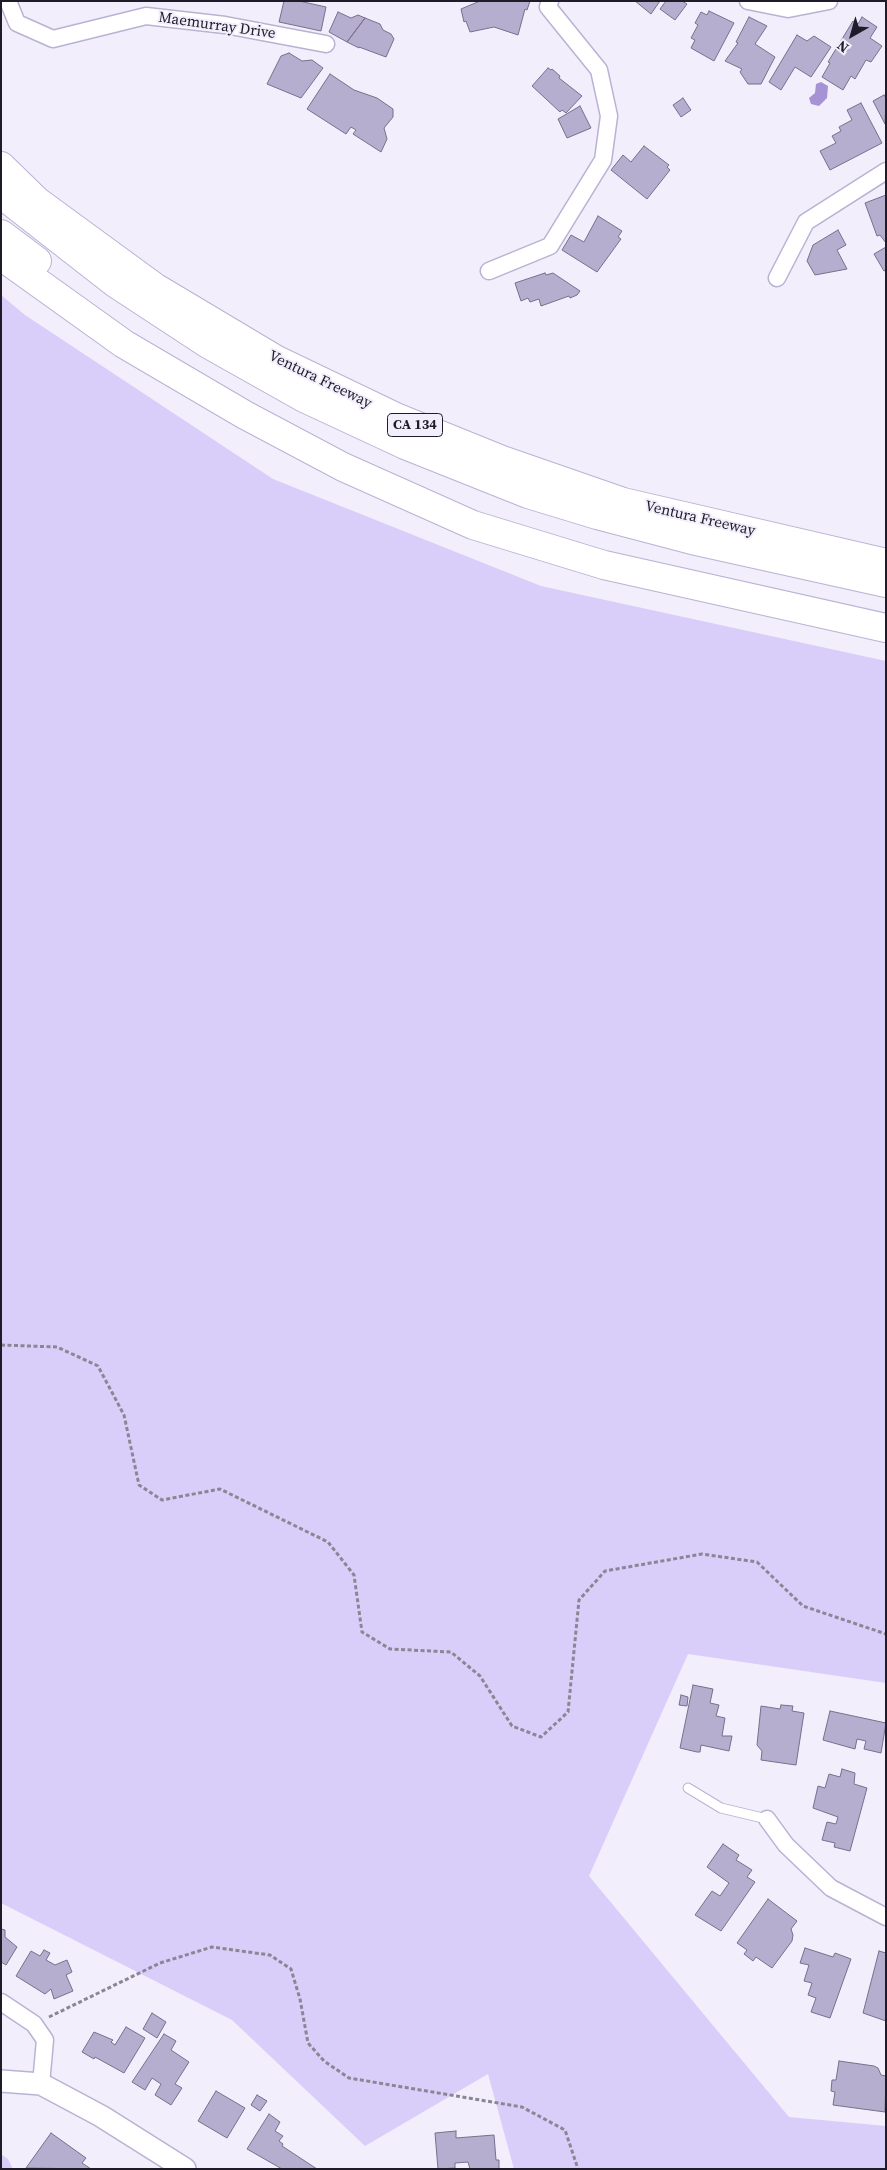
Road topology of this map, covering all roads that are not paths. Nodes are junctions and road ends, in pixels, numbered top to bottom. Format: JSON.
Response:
{"nodes":[{"id":1,"x":8,"y":1,"type":"edge"},
{"id":2,"x":550,"y":1,"type":"edge"},
{"id":3,"x":748,"y":1,"type":"edge"},
{"id":4,"x":829,"y":1,"type":"edge"},
{"id":5,"x":326,"y":44,"type":"dead end"},
{"id":6,"x":1,"y":166,"type":"edge"},
{"id":7,"x":886,"y":171,"type":"edge"},
{"id":8,"x":1,"y":194,"type":"edge"},
{"id":9,"x":1,"y":234,"type":"edge"},
{"id":10,"x":1,"y":256,"type":"edge"},
{"id":11,"x":490,"y":271,"type":"dead end"},
{"id":12,"x":777,"y":278,"type":"dead end"},
{"id":13,"x":245,"y":415,"type":"junction"},
{"id":14,"x":886,"y":563,"type":"edge"},
{"id":15,"x":886,"y":583,"type":"edge"},
{"id":16,"x":886,"y":628,"type":"edge"},
{"id":17,"x":688,"y":1788,"type":"dead end"},
{"id":18,"x":768,"y":1819,"type":"joint"},
{"id":19,"x":886,"y":1917,"type":"edge"},
{"id":20,"x":1,"y":2002,"type":"edge"},
{"id":21,"x":1,"y":2081,"type":"edge"},
{"id":22,"x":41,"y":2084,"type":"junction"},
{"id":23,"x":184,"y":2169,"type":"edge"}],
"edges":[{"from":1,"to":5,"type":"street","name":"Maemurray Drive"},
{"from":2,"to":11,"type":"street"},
{"from":3,"to":4,"type":"street"},
{"from":6,"to":14,"type":"highway","name":"Ventura Freeway","number":"CA 134"},
{"from":7,"to":12,"type":"street"},
{"from":8,"to":15,"type":"highway"},
{"from":9,"to":13,"type":"highway"},
{"from":10,"to":13,"type":"highway"},
{"from":13,"to":16,"type":"highway"},
{"from":17,"to":18,"type":"lane"},
{"from":18,"to":19,"type":"street"},
{"from":20,"to":22,"type":"street"},
{"from":21,"to":22,"type":"street"},
{"from":22,"to":23,"type":"street"}]}
